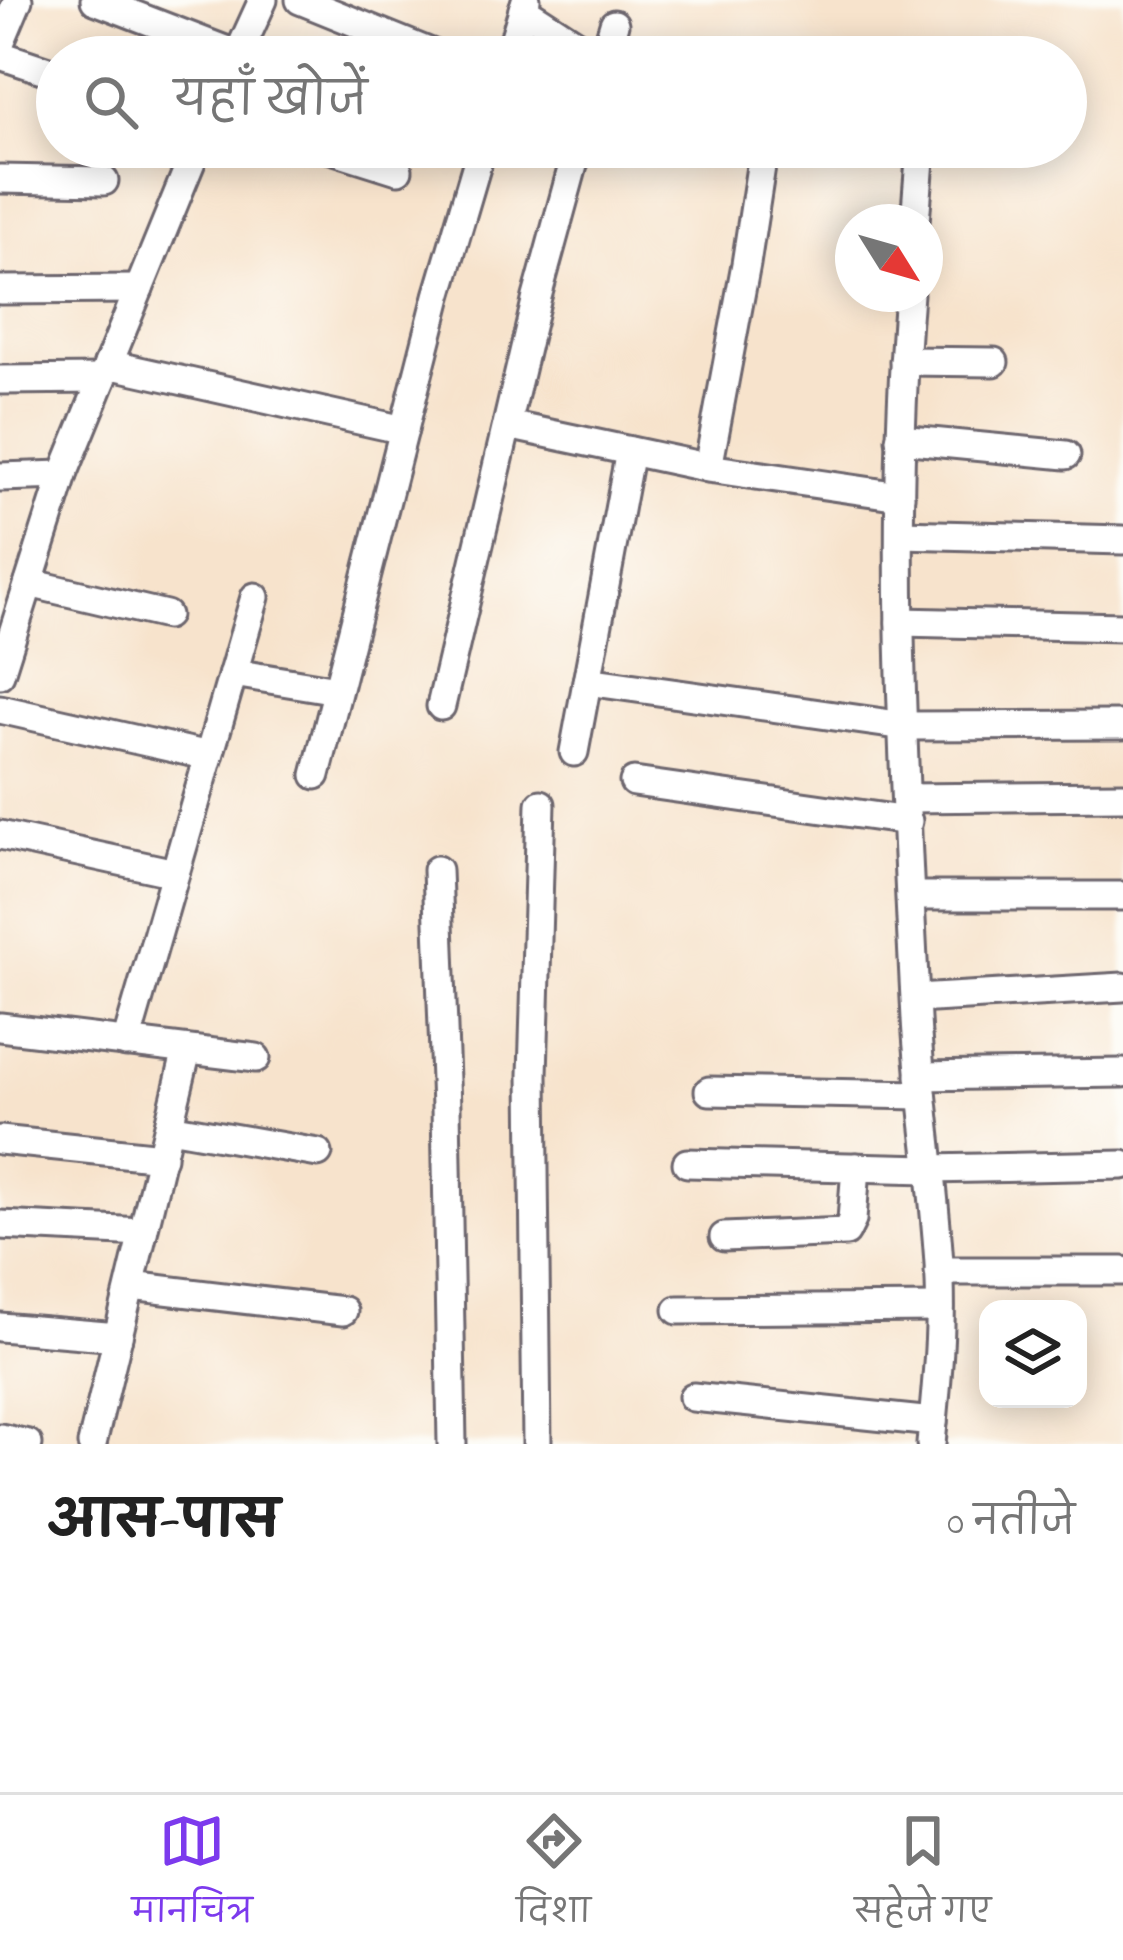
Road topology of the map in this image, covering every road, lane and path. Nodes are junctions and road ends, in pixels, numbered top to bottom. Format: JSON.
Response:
{"nodes":[{"id":1,"x":18,"y":0,"type":"edge"},
{"id":2,"x":95,"y":0,"type":"edge"},
{"id":3,"x":263,"y":0,"type":"edge"},
{"id":4,"x":300,"y":0,"type":"edge"},
{"id":5,"x":524,"y":4,"type":"edge"},
{"id":6,"x":614,"y":24,"type":"dead end"},
{"id":7,"x":186,"y":36,"type":"edge"},
{"id":8,"x":246,"y":36,"type":"edge"},
{"id":9,"x":389,"y":36,"type":"edge"},
{"id":10,"x":515,"y":36,"type":"edge"},
{"id":11,"x":570,"y":36,"type":"edge"},
{"id":12,"x":609,"y":36,"type":"edge"},
{"id":13,"x":0,"y":43,"type":"edge"},
{"id":14,"x":0,"y":55,"type":"edge"},
{"id":15,"x":36,"y":67,"type":"edge"},
{"id":16,"x":188,"y":168,"type":"edge"},
{"id":17,"x":392,"y":168,"type":"edge"},
{"id":18,"x":476,"y":168,"type":"edge"},
{"id":19,"x":572,"y":168,"type":"edge"},
{"id":20,"x":761,"y":168,"type":"edge"},
{"id":21,"x":920,"y":168,"type":"edge"},
{"id":22,"x":398,"y":170,"type":"dead end"},
{"id":23,"x":0,"y":178,"type":"edge"},
{"id":24,"x":104,"y":181,"type":"dead end"},
{"id":25,"x":917,"y":204,"type":"edge"},
{"id":26,"x":139,"y":289,"type":"junction"},
{"id":27,"x":0,"y":290,"type":"edge"},
{"id":28,"x":908,"y":312,"type":"edge"},
{"id":29,"x":904,"y":361,"type":"junction"},
{"id":30,"x":994,"y":362,"type":"dead end"},
{"id":31,"x":105,"y":372,"type":"junction"},
{"id":32,"x":0,"y":380,"type":"edge"},
{"id":33,"x":508,"y":425,"type":"junction"},
{"id":34,"x":404,"y":430,"type":"junction"},
{"id":35,"x":900,"y":439,"type":"junction"},
{"id":36,"x":630,"y":451,"type":"junction"},
{"id":37,"x":1066,"y":455,"type":"dead end"},
{"id":38,"x":708,"y":468,"type":"junction"},
{"id":39,"x":63,"y":476,"type":"junction"},
{"id":40,"x":0,"y":477,"type":"edge"},
{"id":41,"x":900,"y":496,"type":"junction"},
{"id":42,"x":901,"y":534,"type":"junction"},
{"id":43,"x":1123,"y":540,"type":"edge"},
{"id":44,"x":29,"y":583,"type":"junction"},
{"id":45,"x":255,"y":597,"type":"dead end"},
{"id":46,"x":166,"y":615,"type":"dead end"},
{"id":47,"x":900,"y":622,"type":"junction"},
{"id":48,"x":1123,"y":627,"type":"edge"},
{"id":49,"x":5,"y":640,"type":"edge"},
{"id":50,"x":233,"y":673,"type":"junction"},
{"id":51,"x":0,"y":674,"type":"edge"},
{"id":52,"x":587,"y":681,"type":"junction"},
{"id":53,"x":337,"y":690,"type":"junction"},
{"id":54,"x":441,"y":706,"type":"dead end"},
{"id":55,"x":0,"y":709,"type":"edge"},
{"id":56,"x":1123,"y":724,"type":"edge"},
{"id":57,"x":904,"y":726,"type":"junction"},
{"id":58,"x":574,"y":752,"type":"dead end"},
{"id":59,"x":209,"y":756,"type":"junction"},
{"id":60,"x":316,"y":775,"type":"dead end"},
{"id":61,"x":634,"y":782,"type":"dead end"},
{"id":62,"x":1123,"y":796,"type":"edge"},
{"id":63,"x":541,"y":804,"type":"dead end"},
{"id":64,"x":908,"y":809,"type":"junction"},
{"id":65,"x":0,"y":835,"type":"edge"},
{"id":66,"x":437,"y":870,"type":"dead end"},
{"id":67,"x":175,"y":873,"type":"junction"},
{"id":68,"x":911,"y":896,"type":"junction"},
{"id":69,"x":1123,"y":896,"type":"edge"},
{"id":70,"x":1123,"y":987,"type":"edge"},
{"id":71,"x":916,"y":999,"type":"junction"},
{"id":72,"x":0,"y":1028,"type":"edge"},
{"id":73,"x":126,"y":1043,"type":"junction"},
{"id":74,"x":187,"y":1050,"type":"junction"},
{"id":75,"x":256,"y":1058,"type":"dead end"},
{"id":76,"x":1123,"y":1073,"type":"edge"},
{"id":77,"x":921,"y":1086,"type":"junction"},
{"id":78,"x":709,"y":1091,"type":"dead end"},
{"id":79,"x":169,"y":1127,"type":"junction"},
{"id":80,"x":0,"y":1140,"type":"edge"},
{"id":81,"x":318,"y":1153,"type":"dead end"},
{"id":82,"x":162,"y":1157,"type":"junction"},
{"id":83,"x":687,"y":1162,"type":"dead end"},
{"id":84,"x":1123,"y":1165,"type":"edge"},
{"id":85,"x":856,"y":1167,"type":"junction"},
{"id":86,"x":929,"y":1168,"type":"junction"},
{"id":87,"x":0,"y":1225,"type":"edge"},
{"id":88,"x":143,"y":1232,"type":"junction"},
{"id":89,"x":724,"y":1237,"type":"dead end"},
{"id":90,"x":939,"y":1271,"type":"junction"},
{"id":91,"x":1123,"y":1271,"type":"edge"},
{"id":92,"x":131,"y":1286,"type":"junction"},
{"id":93,"x":940,"y":1308,"type":"junction"},
{"id":94,"x":678,"y":1310,"type":"dead end"},
{"id":95,"x":343,"y":1311,"type":"dead end"},
{"id":96,"x":0,"y":1327,"type":"edge"},
{"id":97,"x":118,"y":1337,"type":"junction"},
{"id":98,"x":693,"y":1397,"type":"dead end"},
{"id":99,"x":932,"y":1433,"type":"edge"},
{"id":100,"x":0,"y":1438,"type":"edge"},
{"id":101,"x":28,"y":1444,"type":"edge"},
{"id":102,"x":92,"y":1444,"type":"edge"},
{"id":103,"x":452,"y":1444,"type":"edge"},
{"id":104,"x":537,"y":1444,"type":"edge"}],
"edges":[{"from":1,"to":13,"type":"street"},
{"from":2,"to":7,"type":"street"},
{"from":3,"to":8,"type":"street"},
{"from":4,"to":9,"type":"street"},
{"from":5,"to":10,"type":"street"},
{"from":5,"to":11,"type":"street"},
{"from":6,"to":12,"type":"street"},
{"from":14,"to":15,"type":"street"},
{"from":16,"to":26,"type":"street"},
{"from":17,"to":22,"type":"street"},
{"from":18,"to":34,"type":"street"},
{"from":19,"to":33,"type":"street"},
{"from":20,"to":38,"type":"street"},
{"from":21,"to":25,"type":"street"},
{"from":23,"to":24,"type":"street"},
{"from":26,"to":27,"type":"street"},
{"from":26,"to":31,"type":"street"},
{"from":28,"to":29,"type":"street"},
{"from":29,"to":30,"type":"street"},
{"from":29,"to":35,"type":"street"},
{"from":31,"to":32,"type":"street"},
{"from":31,"to":34,"type":"street"},
{"from":31,"to":39,"type":"street"},
{"from":33,"to":36,"type":"street"},
{"from":33,"to":54,"type":"street"},
{"from":34,"to":53,"type":"street"},
{"from":35,"to":37,"type":"street"},
{"from":35,"to":41,"type":"street"},
{"from":36,"to":38,"type":"street"},
{"from":36,"to":52,"type":"street"},
{"from":38,"to":41,"type":"street"},
{"from":39,"to":40,"type":"street"},
{"from":39,"to":44,"type":"street"},
{"from":41,"to":42,"type":"street"},
{"from":42,"to":43,"type":"street"},
{"from":42,"to":47,"type":"street"},
{"from":44,"to":46,"type":"street"},
{"from":44,"to":49,"type":"street"},
{"from":45,"to":50,"type":"street"},
{"from":47,"to":48,"type":"street"},
{"from":47,"to":57,"type":"street"},
{"from":49,"to":51,"type":"street"},
{"from":50,"to":53,"type":"street"},
{"from":50,"to":59,"type":"street"},
{"from":52,"to":57,"type":"street"},
{"from":52,"to":58,"type":"street"},
{"from":53,"to":60,"type":"street"},
{"from":55,"to":59,"type":"street"},
{"from":56,"to":57,"type":"street"},
{"from":57,"to":64,"type":"street"},
{"from":59,"to":67,"type":"street"},
{"from":61,"to":64,"type":"street"},
{"from":62,"to":64,"type":"street"},
{"from":63,"to":104,"type":"street"},
{"from":64,"to":68,"type":"street"},
{"from":65,"to":67,"type":"street"},
{"from":66,"to":103,"type":"street"},
{"from":67,"to":73,"type":"street"},
{"from":68,"to":69,"type":"street"},
{"from":68,"to":71,"type":"street"},
{"from":70,"to":71,"type":"street"},
{"from":71,"to":77,"type":"street"},
{"from":72,"to":73,"type":"street"},
{"from":73,"to":74,"type":"street"},
{"from":74,"to":75,"type":"street"},
{"from":74,"to":79,"type":"street"},
{"from":76,"to":77,"type":"street"},
{"from":77,"to":78,"type":"street"},
{"from":77,"to":86,"type":"street"},
{"from":79,"to":81,"type":"street"},
{"from":79,"to":82,"type":"street"},
{"from":80,"to":82,"type":"street"},
{"from":82,"to":88,"type":"street"},
{"from":83,"to":85,"type":"street"},
{"from":84,"to":86,"type":"street"},
{"from":85,"to":86,"type":"street"},
{"from":85,"to":89,"type":"street"},
{"from":86,"to":90,"type":"street"},
{"from":87,"to":88,"type":"street"},
{"from":88,"to":92,"type":"street"},
{"from":90,"to":91,"type":"street"},
{"from":90,"to":93,"type":"street"},
{"from":92,"to":95,"type":"street"},
{"from":92,"to":97,"type":"street"},
{"from":93,"to":94,"type":"street"},
{"from":93,"to":99,"type":"street"},
{"from":96,"to":97,"type":"street"},
{"from":97,"to":102,"type":"street"},
{"from":98,"to":99,"type":"street"},
{"from":100,"to":101,"type":"street"}]}
